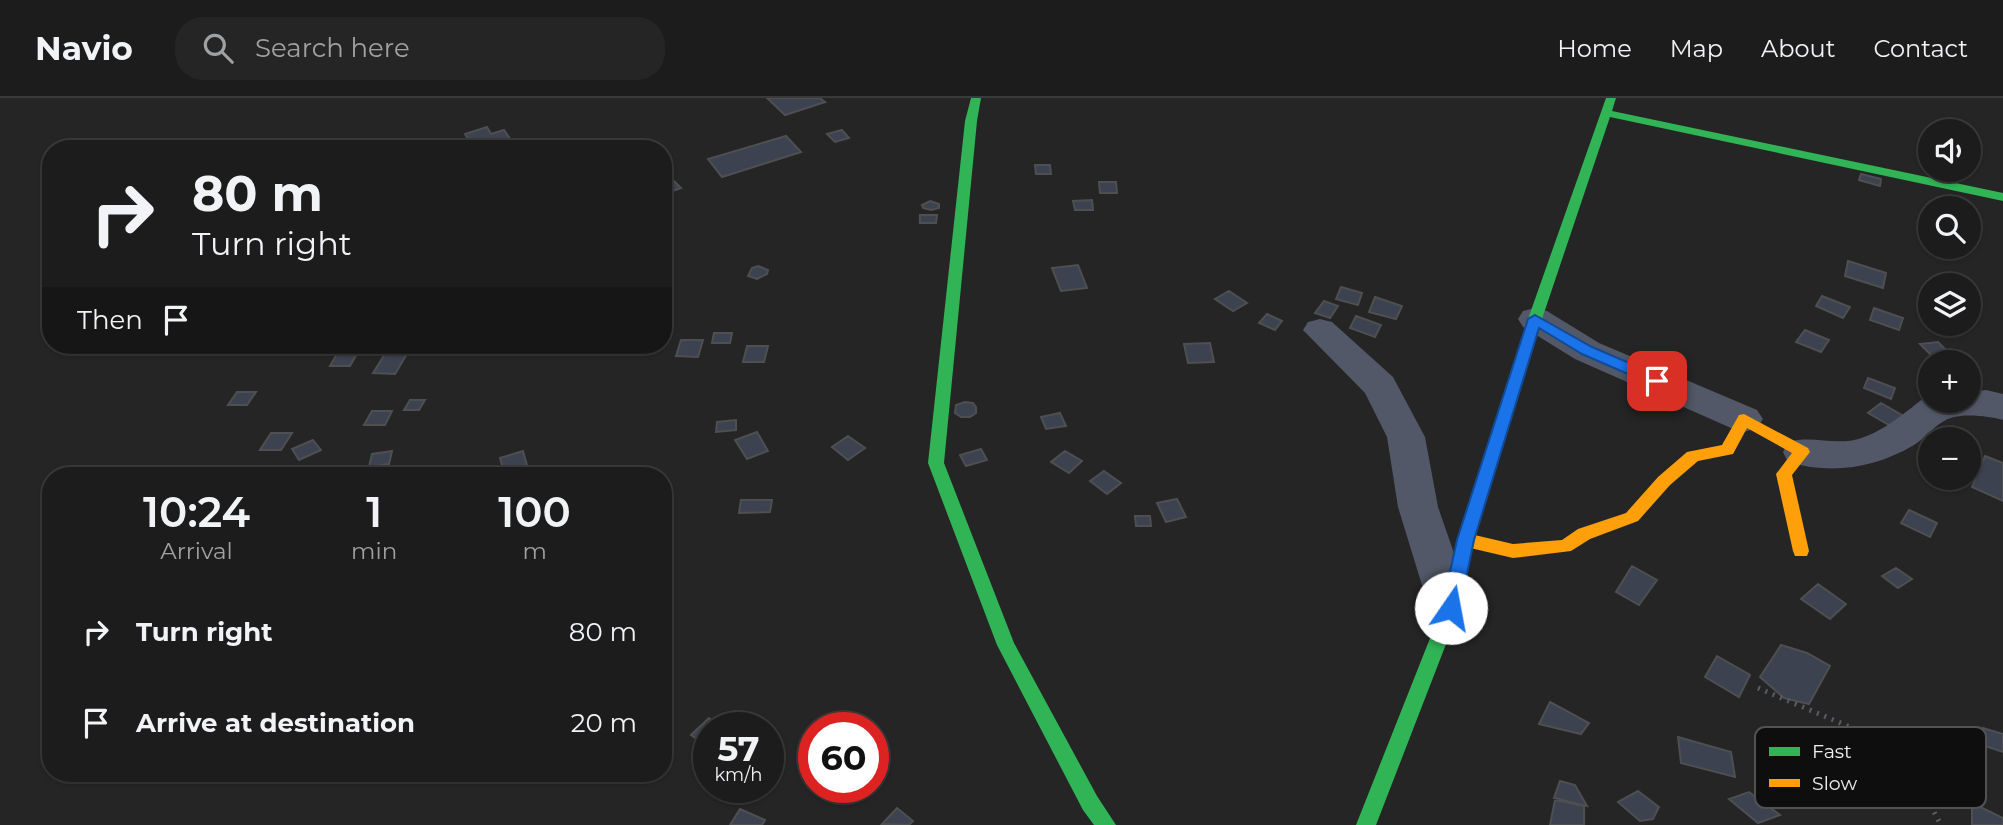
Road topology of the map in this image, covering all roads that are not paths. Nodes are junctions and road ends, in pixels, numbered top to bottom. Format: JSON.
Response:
{"nodes":[{"id":1,"x":976,"y":98,"type":"edge"},
{"id":2,"x":1608,"y":106,"type":"edge"},
{"id":3,"x":2003,"y":197,"type":"edge"},
{"id":4,"x":1535,"y":319,"type":"junction"},
{"id":5,"x":1320,"y":330,"type":"dead end"},
{"id":6,"x":2003,"y":407,"type":"edge"},
{"id":7,"x":1744,"y":419,"type":"junction"},
{"id":8,"x":1802,"y":452,"type":"junction"},
{"id":9,"x":1466,"y":540,"type":"junction"},
{"id":10,"x":1801,"y":551,"type":"dead end"},
{"id":11,"x":1451,"y":608,"type":"junction"},
{"id":12,"x":1106,"y":825,"type":"edge"},
{"id":13,"x":1366,"y":825,"type":"edge"}],
"edges":[{"from":1,"to":12,"type":"street"},
{"from":2,"to":3,"type":"street"},
{"from":2,"to":4,"type":"street"},
{"from":4,"to":7,"type":"street"},
{"from":4,"to":9,"type":"street"},
{"from":5,"to":11,"type":"street"},
{"from":6,"to":8,"type":"street"},
{"from":7,"to":8,"type":"street"},
{"from":7,"to":9,"type":"street"},
{"from":8,"to":10,"type":"street"},
{"from":9,"to":11,"type":"street"},
{"from":11,"to":13,"type":"street"}]}
